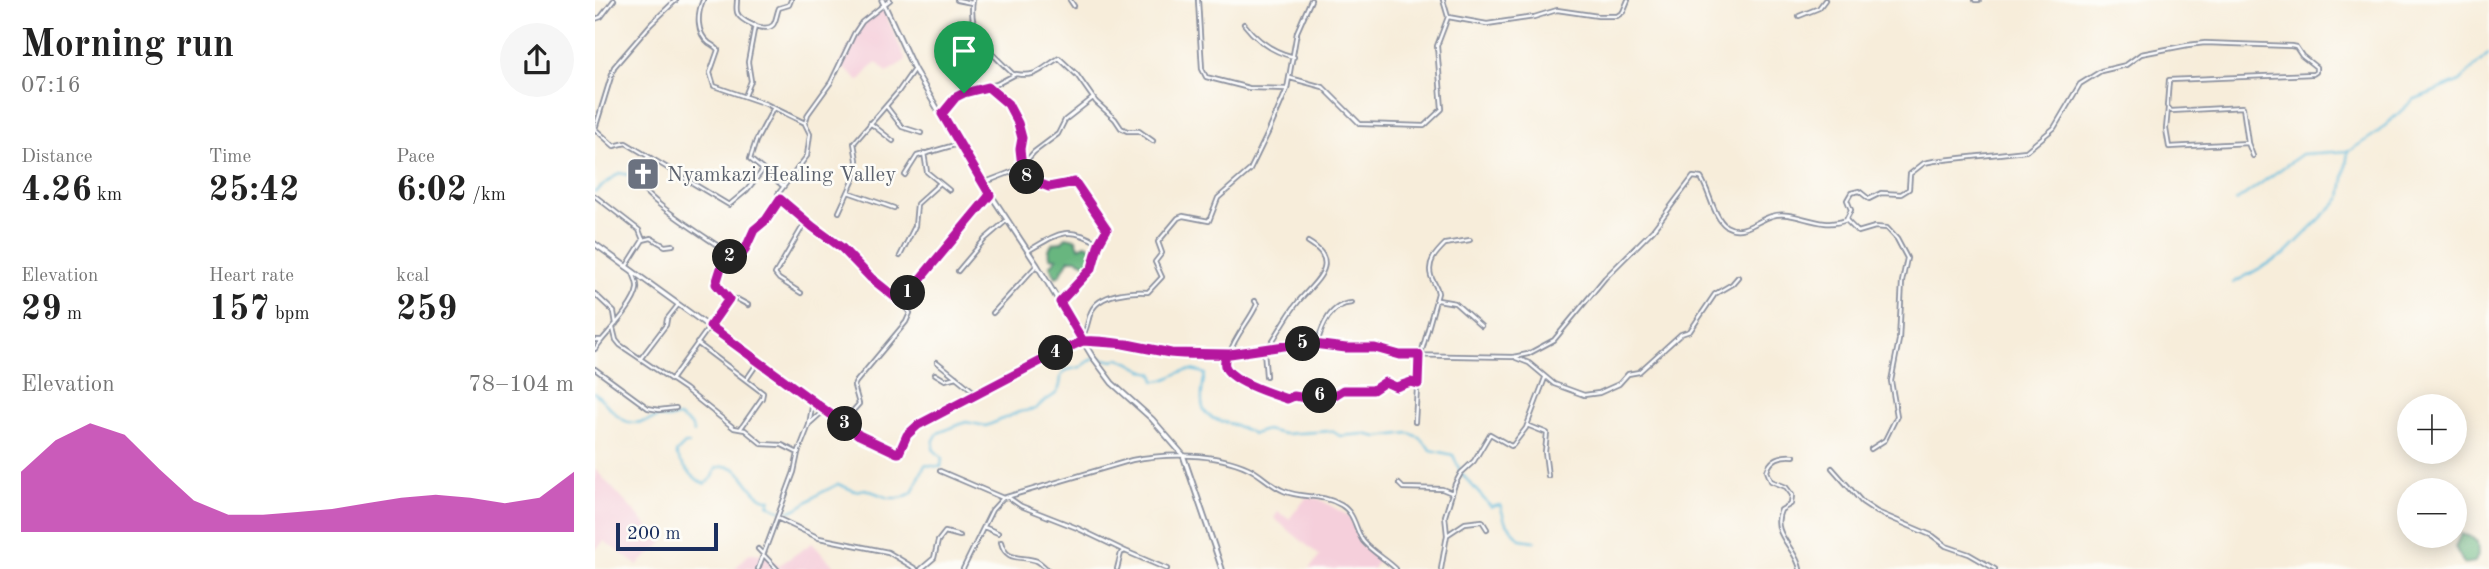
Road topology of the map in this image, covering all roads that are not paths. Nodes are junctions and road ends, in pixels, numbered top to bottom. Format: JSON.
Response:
{"nodes":[{"id":1,"x":614,"y":0,"type":"edge"},
{"id":2,"x":676,"y":0,"type":"edge"},
{"id":3,"x":703,"y":0,"type":"edge"},
{"id":4,"x":737,"y":0,"type":"edge"},
{"id":5,"x":791,"y":0,"type":"edge"},
{"id":6,"x":890,"y":0,"type":"edge"},
{"id":7,"x":957,"y":0,"type":"edge"},
{"id":8,"x":1070,"y":0,"type":"edge"},
{"id":9,"x":1198,"y":0,"type":"edge"},
{"id":10,"x":1311,"y":0,"type":"edge"},
{"id":11,"x":1443,"y":0,"type":"edge"},
{"id":12,"x":1628,"y":0,"type":"edge"},
{"id":13,"x":1825,"y":0,"type":"edge"},
{"id":14,"x":972,"y":1,"type":"edge"},
{"id":15,"x":883,"y":2,"type":"edge"},
{"id":16,"x":1074,"y":6,"type":"dead end"},
{"id":17,"x":1800,"y":16,"type":"dead end"},
{"id":18,"x":1448,"y":17,"type":"junction"},
{"id":19,"x":595,"y":19,"type":"edge"},
{"id":20,"x":1244,"y":24,"type":"dead end"},
{"id":21,"x":755,"y":25,"type":"junction"},
{"id":22,"x":1294,"y":58,"type":"junction"},
{"id":23,"x":914,"y":69,"type":"junction"},
{"id":24,"x":1014,"y":75,"type":"junction"},
{"id":25,"x":1290,"y":78,"type":"junction"},
{"id":26,"x":988,"y":87,"type":"junction"},
{"id":27,"x":1287,"y":89,"type":"junction"},
{"id":28,"x":745,"y":96,"type":"junction"},
{"id":29,"x":1093,"y":98,"type":"junction"},
{"id":30,"x":886,"y":106,"type":"junction"},
{"id":31,"x":2168,"y":108,"type":"junction"},
{"id":32,"x":773,"y":109,"type":"junction"},
{"id":33,"x":942,"y":114,"type":"junction"},
{"id":34,"x":870,"y":123,"type":"junction"},
{"id":35,"x":806,"y":124,"type":"junction"},
{"id":36,"x":595,"y":129,"type":"edge"},
{"id":37,"x":921,"y":133,"type":"dead end"},
{"id":38,"x":893,"y":141,"type":"dead end"},
{"id":39,"x":1153,"y":141,"type":"dead end"},
{"id":40,"x":2248,"y":143,"type":"junction"},
{"id":41,"x":958,"y":144,"type":"junction"},
{"id":42,"x":924,"y":153,"type":"junction"},
{"id":43,"x":2253,"y":156,"type":"dead end"},
{"id":44,"x":648,"y":157,"type":"junction"},
{"id":45,"x":1020,"y":167,"type":"junction"},
{"id":46,"x":763,"y":170,"type":"junction"},
{"id":47,"x":905,"y":175,"type":"dead end"},
{"id":48,"x":983,"y":183,"type":"junction"},
{"id":49,"x":939,"y":184,"type":"junction"},
{"id":50,"x":783,"y":186,"type":"junction"},
{"id":51,"x":949,"y":190,"type":"dead end"},
{"id":52,"x":849,"y":192,"type":"junction"},
{"id":53,"x":990,"y":195,"type":"junction"},
{"id":54,"x":595,"y":196,"type":"edge"},
{"id":55,"x":780,"y":199,"type":"junction"},
{"id":56,"x":894,"y":208,"type":"dead end"},
{"id":57,"x":839,"y":212,"type":"dead end"},
{"id":58,"x":1007,"y":220,"type":"junction"},
{"id":59,"x":1846,"y":220,"type":"junction"},
{"id":60,"x":806,"y":221,"type":"junction"},
{"id":61,"x":643,"y":240,"type":"junction"},
{"id":62,"x":1470,"y":240,"type":"dead end"},
{"id":63,"x":1308,"y":242,"type":"dead end"},
{"id":64,"x":1099,"y":243,"type":"junction"},
{"id":65,"x":595,"y":244,"type":"edge"},
{"id":66,"x":673,"y":245,"type":"dead end"},
{"id":67,"x":1028,"y":251,"type":"junction"},
{"id":68,"x":731,"y":255,"type":"junction"},
{"id":69,"x":900,"y":256,"type":"dead end"},
{"id":70,"x":1037,"y":265,"type":"junction"},
{"id":71,"x":626,"y":267,"type":"junction"},
{"id":72,"x":958,"y":271,"type":"dead end"},
{"id":73,"x":633,"y":273,"type":"junction"},
{"id":74,"x":1738,"y":277,"type":"dead end"},
{"id":75,"x":801,"y":293,"type":"dead end"},
{"id":76,"x":595,"y":294,"type":"edge"},
{"id":77,"x":729,"y":299,"type":"junction"},
{"id":78,"x":1437,"y":300,"type":"junction"},
{"id":79,"x":1255,"y":301,"type":"dead end"},
{"id":80,"x":901,"y":302,"type":"junction"},
{"id":81,"x":1060,"y":302,"type":"junction"},
{"id":82,"x":1352,"y":303,"type":"dead end"},
{"id":83,"x":677,"y":305,"type":"junction"},
{"id":84,"x":748,"y":305,"type":"dead end"},
{"id":85,"x":993,"y":313,"type":"dead end"},
{"id":86,"x":616,"y":324,"type":"junction"},
{"id":87,"x":710,"y":326,"type":"junction"},
{"id":88,"x":1481,"y":326,"type":"dead end"},
{"id":89,"x":613,"y":328,"type":"junction"},
{"id":90,"x":595,"y":340,"type":"edge"},
{"id":91,"x":602,"y":340,"type":"junction"},
{"id":92,"x":1082,"y":340,"type":"junction"},
{"id":93,"x":697,"y":343,"type":"junction"},
{"id":94,"x":1317,"y":344,"type":"junction"},
{"id":95,"x":595,"y":349,"type":"edge"},
{"id":96,"x":1266,"y":350,"type":"junction"},
{"id":97,"x":1228,"y":354,"type":"junction"},
{"id":98,"x":1419,"y":355,"type":"junction"},
{"id":99,"x":1513,"y":357,"type":"junction"},
{"id":100,"x":641,"y":358,"type":"junction"},
{"id":101,"x":759,"y":361,"type":"junction"},
{"id":102,"x":937,"y":362,"type":"dead end"},
{"id":103,"x":595,"y":369,"type":"edge"},
{"id":104,"x":935,"y":374,"type":"dead end"},
{"id":105,"x":1266,"y":376,"type":"dead end"},
{"id":106,"x":1545,"y":376,"type":"junction"},
{"id":107,"x":956,"y":377,"type":"junction"},
{"id":108,"x":671,"y":380,"type":"junction"},
{"id":109,"x":746,"y":380,"type":"junction"},
{"id":110,"x":1418,"y":384,"type":"junction"},
{"id":111,"x":977,"y":394,"type":"junction"},
{"id":112,"x":813,"y":401,"type":"junction"},
{"id":113,"x":676,"y":408,"type":"dead end"},
{"id":114,"x":831,"y":413,"type":"junction"},
{"id":115,"x":1415,"y":422,"type":"dead end"},
{"id":116,"x":842,"y":423,"type":"junction"},
{"id":117,"x":809,"y":425,"type":"junction"},
{"id":118,"x":1527,"y":425,"type":"junction"},
{"id":119,"x":741,"y":428,"type":"junction"},
{"id":120,"x":1871,"y":450,"type":"dead end"},
{"id":121,"x":798,"y":453,"type":"junction"},
{"id":122,"x":1183,"y":455,"type":"junction"},
{"id":123,"x":1794,"y":456,"type":"dead end"},
{"id":124,"x":1832,"y":468,"type":"dead end"},
{"id":125,"x":940,"y":471,"type":"dead end"},
{"id":126,"x":1548,"y":476,"type":"dead end"},
{"id":127,"x":1399,"y":484,"type":"dead end"},
{"id":128,"x":1452,"y":494,"type":"junction"},
{"id":129,"x":1005,"y":498,"type":"junction"},
{"id":130,"x":778,"y":516,"type":"junction"},
{"id":131,"x":983,"y":527,"type":"junction"},
{"id":132,"x":1487,"y":529,"type":"dead end"},
{"id":133,"x":998,"y":533,"type":"dead end"},
{"id":134,"x":1447,"y":535,"type":"junction"},
{"id":135,"x":960,"y":536,"type":"dead end"},
{"id":136,"x":1001,"y":542,"type":"dead end"},
{"id":137,"x":758,"y":549,"type":"dead end"},
{"id":138,"x":1125,"y":551,"type":"junction"},
{"id":139,"x":764,"y":556,"type":"junction"},
{"id":140,"x":758,"y":569,"type":"edge"},
{"id":141,"x":777,"y":569,"type":"edge"},
{"id":142,"x":916,"y":569,"type":"edge"},
{"id":143,"x":921,"y":569,"type":"edge"},
{"id":144,"x":963,"y":569,"type":"edge"},
{"id":145,"x":1047,"y":569,"type":"edge"},
{"id":146,"x":1117,"y":569,"type":"edge"},
{"id":147,"x":1167,"y":569,"type":"edge"},
{"id":148,"x":1222,"y":569,"type":"edge"},
{"id":149,"x":1396,"y":569,"type":"edge"},
{"id":150,"x":1441,"y":569,"type":"edge"},
{"id":151,"x":1800,"y":569,"type":"edge"},
{"id":152,"x":1995,"y":569,"type":"edge"}],
"edges":[{"from":1,"to":19,"type":"street"},
{"from":2,"to":36,"type":"street"},
{"from":3,"to":28,"type":"street"},
{"from":4,"to":21,"type":"street"},
{"from":5,"to":21,"type":"street"},
{"from":6,"to":15,"type":"street"},
{"from":7,"to":14,"type":"street"},
{"from":8,"to":16,"type":"street"},
{"from":9,"to":27,"type":"street"},
{"from":10,"to":22,"type":"street"},
{"from":11,"to":18,"type":"street"},
{"from":12,"to":18,"type":"street"},
{"from":13,"to":17,"type":"street"},
{"from":14,"to":24,"type":"street"},
{"from":15,"to":23,"type":"street"},
{"from":15,"to":35,"type":"street"},
{"from":18,"to":25,"type":"street"},
{"from":20,"to":22,"type":"street"},
{"from":21,"to":28,"type":"street"},
{"from":22,"to":25,"type":"street"},
{"from":23,"to":30,"type":"street"},
{"from":23,"to":33,"type":"street"},
{"from":24,"to":26,"type":"street"},
{"from":24,"to":29,"type":"street"},
{"from":25,"to":27,"type":"street"},
{"from":26,"to":33,"type":"street"},
{"from":26,"to":45,"type":"street"},
{"from":27,"to":92,"type":"street"},
{"from":28,"to":32,"type":"street"},
{"from":29,"to":39,"type":"street"},
{"from":29,"to":45,"type":"street"},
{"from":30,"to":34,"type":"street"},
{"from":30,"to":37,"type":"street"},
{"from":31,"to":40,"type":"street"},
{"from":31,"to":40,"type":"street"},
{"from":31,"to":59,"type":"street"},
{"from":32,"to":35,"type":"street"},
{"from":32,"to":46,"type":"street"},
{"from":33,"to":41,"type":"street"},
{"from":34,"to":38,"type":"street"},
{"from":34,"to":52,"type":"street"},
{"from":35,"to":50,"type":"street"},
{"from":36,"to":44,"type":"street"},
{"from":40,"to":43,"type":"street"},
{"from":41,"to":42,"type":"street"},
{"from":41,"to":48,"type":"street"},
{"from":42,"to":47,"type":"street"},
{"from":42,"to":49,"type":"street"},
{"from":44,"to":46,"type":"street"},
{"from":44,"to":68,"type":"street"},
{"from":45,"to":48,"type":"street"},
{"from":45,"to":64,"type":"street"},
{"from":46,"to":50,"type":"street"},
{"from":48,"to":53,"type":"street"},
{"from":49,"to":51,"type":"street"},
{"from":49,"to":69,"type":"street"},
{"from":50,"to":55,"type":"street"},
{"from":52,"to":56,"type":"street"},
{"from":52,"to":57,"type":"street"},
{"from":53,"to":58,"type":"street"},
{"from":53,"to":80,"type":"street"},
{"from":54,"to":61,"type":"street"},
{"from":55,"to":60,"type":"street"},
{"from":55,"to":68,"type":"street"},
{"from":58,"to":67,"type":"street"},
{"from":58,"to":72,"type":"street"},
{"from":59,"to":99,"type":"street"},
{"from":59,"to":120,"type":"street"},
{"from":60,"to":75,"type":"street"},
{"from":60,"to":80,"type":"street"},
{"from":61,"to":66,"type":"street"},
{"from":61,"to":71,"type":"street"},
{"from":62,"to":78,"type":"street"},
{"from":63,"to":96,"type":"street"},
{"from":64,"to":67,"type":"street"},
{"from":64,"to":81,"type":"street"},
{"from":65,"to":71,"type":"street"},
{"from":67,"to":70,"type":"street"},
{"from":68,"to":77,"type":"street"},
{"from":70,"to":81,"type":"street"},
{"from":70,"to":85,"type":"street"},
{"from":71,"to":73,"type":"street"},
{"from":73,"to":83,"type":"street"},
{"from":73,"to":86,"type":"street"},
{"from":74,"to":106,"type":"street"},
{"from":76,"to":86,"type":"street"},
{"from":77,"to":84,"type":"street"},
{"from":77,"to":87,"type":"street"},
{"from":78,"to":88,"type":"street"},
{"from":78,"to":98,"type":"street"},
{"from":79,"to":97,"type":"street"},
{"from":80,"to":116,"type":"street"},
{"from":81,"to":92,"type":"street"},
{"from":82,"to":94,"type":"street"},
{"from":83,"to":87,"type":"street"},
{"from":83,"to":100,"type":"street"},
{"from":86,"to":89,"type":"street"},
{"from":87,"to":93,"type":"street"},
{"from":87,"to":101,"type":"street"},
{"from":89,"to":91,"type":"street"},
{"from":89,"to":100,"type":"street"},
{"from":90,"to":91,"type":"street"},
{"from":91,"to":95,"type":"street"},
{"from":92,"to":97,"type":"street"},
{"from":92,"to":111,"type":"street"},
{"from":92,"to":122,"type":"street"},
{"from":93,"to":108,"type":"street"},
{"from":93,"to":109,"type":"street"},
{"from":94,"to":96,"type":"street"},
{"from":94,"to":98,"type":"street"},
{"from":96,"to":97,"type":"street"},
{"from":96,"to":105,"type":"street"},
{"from":97,"to":110,"type":"street"},
{"from":98,"to":99,"type":"street"},
{"from":98,"to":110,"type":"street"},
{"from":99,"to":106,"type":"street"},
{"from":100,"to":108,"type":"street"},
{"from":101,"to":109,"type":"street"},
{"from":101,"to":112,"type":"street"},
{"from":102,"to":107,"type":"street"},
{"from":103,"to":113,"type":"street"},
{"from":104,"to":107,"type":"street"},
{"from":106,"to":118,"type":"street"},
{"from":107,"to":111,"type":"street"},
{"from":108,"to":119,"type":"street"},
{"from":109,"to":119,"type":"street"},
{"from":110,"to":115,"type":"street"},
{"from":111,"to":116,"type":"street"},
{"from":112,"to":114,"type":"street"},
{"from":112,"to":117,"type":"street"},
{"from":114,"to":116,"type":"street"},
{"from":114,"to":117,"type":"street"},
{"from":117,"to":121,"type":"street"},
{"from":118,"to":126,"type":"street"},
{"from":118,"to":128,"type":"street"},
{"from":119,"to":121,"type":"street"},
{"from":121,"to":130,"type":"street"},
{"from":122,"to":129,"type":"street"},
{"from":122,"to":148,"type":"street"},
{"from":122,"to":149,"type":"street"},
{"from":123,"to":151,"type":"street"},
{"from":124,"to":152,"type":"street"},
{"from":125,"to":129,"type":"street"},
{"from":127,"to":128,"type":"street"},
{"from":128,"to":134,"type":"street"},
{"from":129,"to":131,"type":"street"},
{"from":129,"to":138,"type":"street"},
{"from":130,"to":139,"type":"street"},
{"from":130,"to":142,"type":"street"},
{"from":131,"to":133,"type":"street"},
{"from":131,"to":144,"type":"street"},
{"from":132,"to":134,"type":"street"},
{"from":134,"to":150,"type":"street"},
{"from":135,"to":143,"type":"street"},
{"from":136,"to":145,"type":"street"},
{"from":137,"to":139,"type":"street"},
{"from":138,"to":146,"type":"street"},
{"from":138,"to":147,"type":"street"},
{"from":139,"to":140,"type":"street"},
{"from":139,"to":141,"type":"street"}]}
